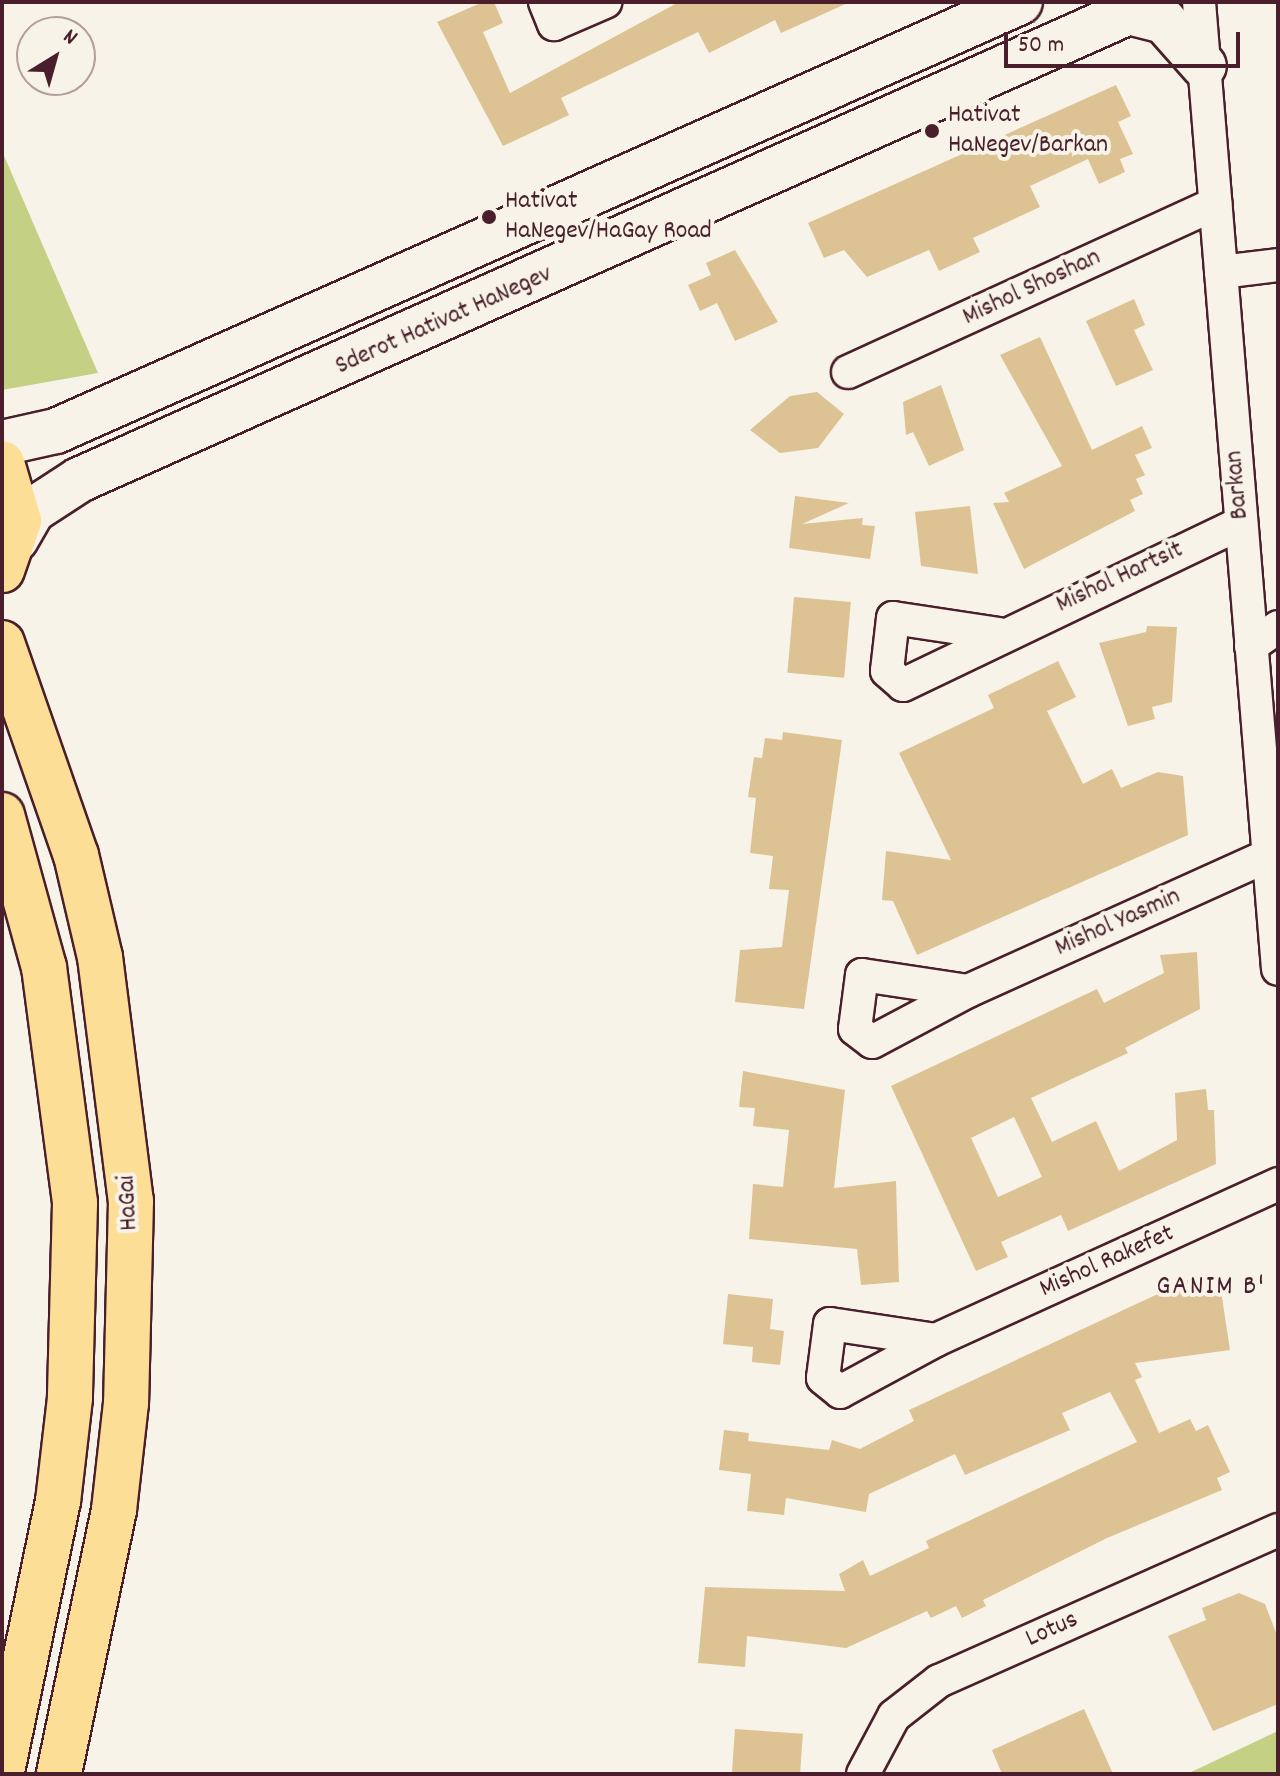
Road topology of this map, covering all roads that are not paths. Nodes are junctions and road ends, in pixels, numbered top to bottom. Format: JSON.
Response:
{"nodes":[{"id":1,"x":545,"y":2,"type":"edge"},
{"id":2,"x":605,"y":2,"type":"edge"},
{"id":3,"x":1020,"y":2,"type":"edge"},
{"id":4,"x":1199,"y":2,"type":"edge"},
{"id":5,"x":1140,"y":7,"type":"edge"},
{"id":6,"x":1204,"y":66,"type":"junction"},
{"id":7,"x":1215,"y":204,"type":"junction"},
{"id":8,"x":1278,"y":265,"type":"edge"},
{"id":9,"x":1221,"y":272,"type":"junction"},
{"id":10,"x":848,"y":372,"type":"dead end"},
{"id":11,"x":2,"y":443,"type":"edge"},
{"id":12,"x":2,"y":463,"type":"edge"},
{"id":13,"x":1241,"y":523,"type":"junction"},
{"id":14,"x":9,"y":554,"type":"edge"},
{"id":15,"x":1278,"y":627,"type":"edge"},
{"id":16,"x":999,"y":634,"type":"dead end"},
{"id":17,"x":2,"y":643,"type":"edge"},
{"id":18,"x":1251,"y":646,"type":"junction"},
{"id":19,"x":2,"y":815,"type":"edge"},
{"id":20,"x":1269,"y":855,"type":"junction"},
{"id":21,"x":1278,"y":969,"type":"edge"},
{"id":22,"x":968,"y":991,"type":"dead end"},
{"id":23,"x":1278,"y":1184,"type":"edge"},
{"id":24,"x":936,"y":1340,"type":"dead end"},
{"id":25,"x":1278,"y":1530,"type":"edge"},
{"id":26,"x":15,"y":1652,"type":"edge"},
{"id":27,"x":2,"y":1772,"type":"edge"},
{"id":28,"x":59,"y":1774,"type":"edge"},
{"id":29,"x":863,"y":1774,"type":"edge"}],
"edges":[{"from":1,"to":2,"type":"street"},
{"from":3,"to":11,"type":"main road","name":"Sderot Hativat HaNegev"},
{"from":4,"to":6,"type":"street","name":"Barkan"},
{"from":5,"to":6,"type":"main road"},
{"from":5,"to":14,"type":"main road","name":"Sderot Hativat HaNegev"},
{"from":6,"to":7,"type":"street","name":"Barkan"},
{"from":7,"to":9,"type":"street","name":"Barkan"},
{"from":7,"to":10,"type":"street","name":"Mishol Shoshan"},
{"from":8,"to":9,"type":"street"},
{"from":9,"to":13,"type":"street","name":"Barkan"},
{"from":12,"to":14,"type":"highway"},
{"from":13,"to":16,"type":"street","name":"Mishol Hartsit"},
{"from":13,"to":18,"type":"street","name":"Barkan"},
{"from":15,"to":18,"type":"street"},
{"from":17,"to":28,"type":"highway","name":"HaGai"},
{"from":18,"to":20,"type":"street","name":"Barkan"},
{"from":19,"to":26,"type":"highway","name":"HaGai"},
{"from":20,"to":21,"type":"street","name":"Barkan"},
{"from":20,"to":22,"type":"street","name":"Mishol Yasmin"},
{"from":23,"to":24,"type":"street","name":"Mishol Rakefet"},
{"from":25,"to":29,"type":"street","name":"Lotus"},
{"from":26,"to":27,"type":"highway","name":"HaGai"}]}
